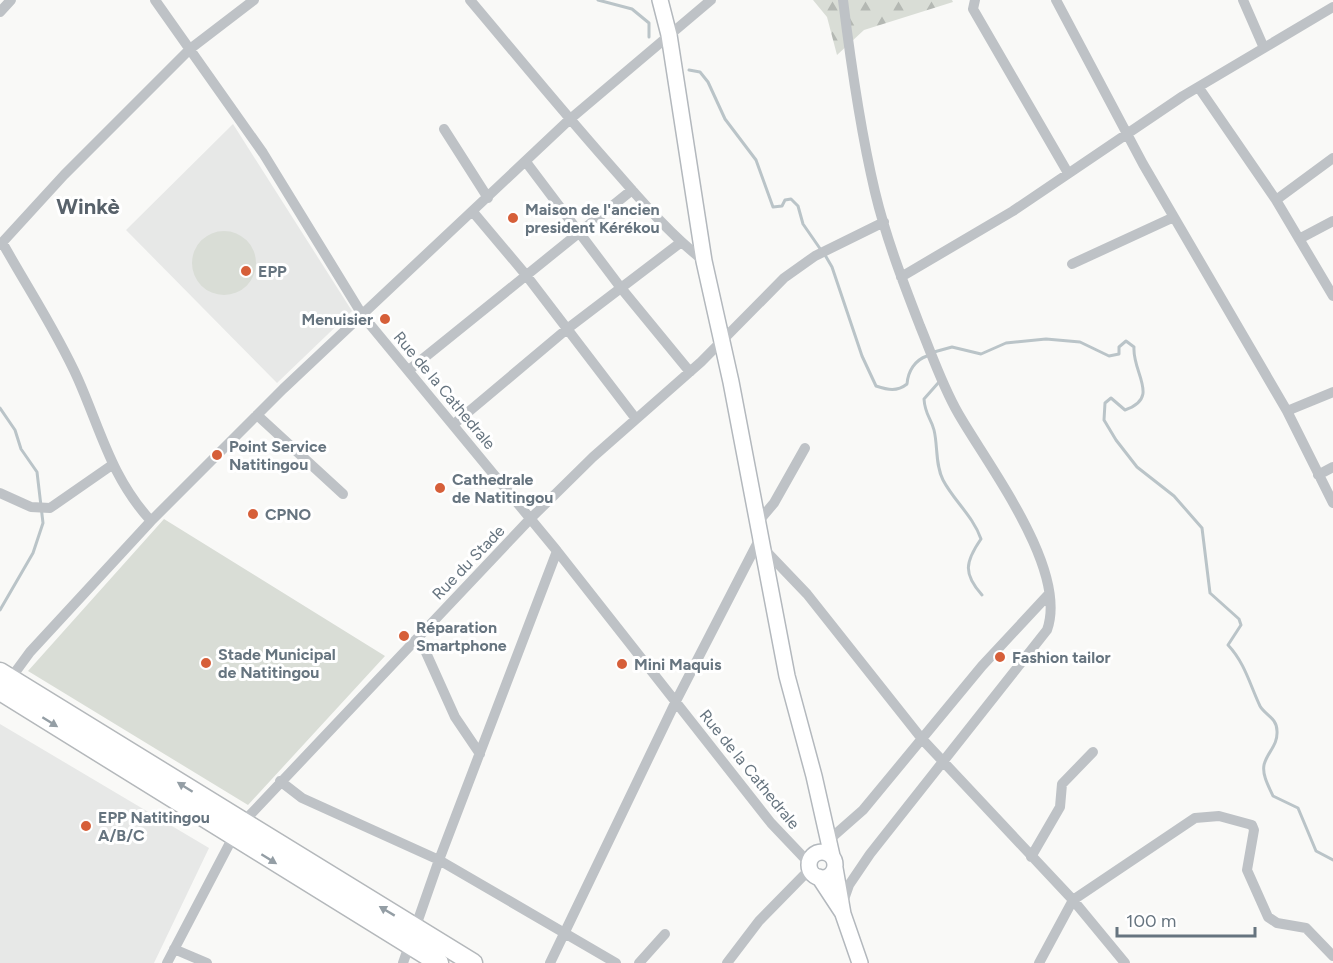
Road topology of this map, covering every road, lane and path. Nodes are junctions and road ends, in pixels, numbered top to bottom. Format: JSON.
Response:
{"nodes":[{"id":1,"x":11,"y":0,"type":"edge"},
{"id":2,"x":155,"y":0,"type":"edge"},
{"id":3,"x":254,"y":0,"type":"edge"},
{"id":4,"x":470,"y":0,"type":"edge"},
{"id":5,"x":660,"y":0,"type":"edge"},
{"id":6,"x":711,"y":0,"type":"edge"},
{"id":7,"x":843,"y":0,"type":"edge"},
{"id":8,"x":975,"y":0,"type":"edge"},
{"id":9,"x":1056,"y":0,"type":"edge"},
{"id":10,"x":1243,"y":0,"type":"edge"},
{"id":11,"x":1333,"y":7,"type":"edge"},
{"id":12,"x":0,"y":12,"type":"edge"},
{"id":13,"x":669,"y":35,"type":"junction"},
{"id":14,"x":1264,"y":48,"type":"junction"},
{"id":15,"x":190,"y":49,"type":"junction"},
{"id":16,"x":1199,"y":88,"type":"junction"},
{"id":17,"x":569,"y":120,"type":"junction"},
{"id":18,"x":444,"y":129,"type":"dead end"},
{"id":19,"x":1127,"y":133,"type":"junction"},
{"id":20,"x":1333,"y":158,"type":"edge"},
{"id":21,"x":526,"y":162,"type":"junction"},
{"id":22,"x":1068,"y":173,"type":"junction"},
{"id":23,"x":632,"y":190,"type":"junction"},
{"id":24,"x":488,"y":198,"type":"junction"},
{"id":25,"x":1276,"y":200,"type":"junction"},
{"id":26,"x":473,"y":212,"type":"junction"},
{"id":27,"x":1174,"y":217,"type":"junction"},
{"id":28,"x":1333,"y":221,"type":"edge"},
{"id":29,"x":884,"y":222,"type":"junction"},
{"id":30,"x":579,"y":231,"type":"junction"},
{"id":31,"x":1299,"y":239,"type":"junction"},
{"id":32,"x":1,"y":243,"type":"edge"},
{"id":33,"x":680,"y":243,"type":"junction"},
{"id":34,"x":704,"y":261,"type":"junction"},
{"id":35,"x":1072,"y":264,"type":"dead end"},
{"id":36,"x":526,"y":275,"type":"junction"},
{"id":37,"x":901,"y":277,"type":"junction"},
{"id":38,"x":621,"y":288,"type":"junction"},
{"id":39,"x":1333,"y":296,"type":"edge"},
{"id":40,"x":363,"y":315,"type":"junction"},
{"id":41,"x":567,"y":329,"type":"junction"},
{"id":42,"x":722,"y":342,"type":"junction"},
{"id":43,"x":409,"y":370,"type":"junction"},
{"id":44,"x":690,"y":372,"type":"junction"},
{"id":45,"x":1333,"y":392,"type":"edge"},
{"id":46,"x":1287,"y":411,"type":"junction"},
{"id":47,"x":257,"y":415,"type":"junction"},
{"id":48,"x":636,"y":419,"type":"junction"},
{"id":49,"x":454,"y":424,"type":"junction"},
{"id":50,"x":805,"y":448,"type":"dead end"},
{"id":51,"x":112,"y":465,"type":"junction"},
{"id":52,"x":1333,"y":467,"type":"edge"},
{"id":53,"x":1318,"y":474,"type":"junction"},
{"id":54,"x":0,"y":493,"type":"edge"},
{"id":55,"x":343,"y":494,"type":"dead end"},
{"id":56,"x":1333,"y":503,"type":"edge"},
{"id":57,"x":531,"y":518,"type":"junction"},
{"id":58,"x":151,"y":521,"type":"junction"},
{"id":59,"x":758,"y":522,"type":"junction"},
{"id":60,"x":761,"y":543,"type":"junction"},
{"id":61,"x":557,"y":551,"type":"junction"},
{"id":62,"x":1048,"y":596,"type":"junction"},
{"id":63,"x":419,"y":637,"type":"junction"},
{"id":64,"x":3,"y":683,"type":"edge"},
{"id":65,"x":676,"y":701,"type":"junction"},
{"id":66,"x":922,"y":739,"type":"junction"},
{"id":67,"x":1093,"y":752,"type":"dead end"},
{"id":68,"x":480,"y":754,"type":"junction"},
{"id":69,"x":942,"y":760,"type":"junction"},
{"id":70,"x":280,"y":781,"type":"junction"},
{"id":71,"x":238,"y":830,"type":"junction"},
{"id":72,"x":830,"y":839,"type":"junction"},
{"id":73,"x":1031,"y":857,"type":"junction"},
{"id":74,"x":439,"y":860,"type":"junction"},
{"id":75,"x":833,"y":862,"type":"junction"},
{"id":76,"x":813,"y":870,"type":"junction"},
{"id":77,"x":1073,"y":900,"type":"junction"},
{"id":78,"x":843,"y":909,"type":"junction"},
{"id":79,"x":415,"y":927,"type":"junction"},
{"id":80,"x":665,"y":934,"type":"dead end"},
{"id":81,"x":565,"y":935,"type":"junction"},
{"id":82,"x":409,"y":945,"type":"junction"},
{"id":83,"x":174,"y":949,"type":"junction"},
{"id":84,"x":1333,"y":956,"type":"edge"},
{"id":85,"x":167,"y":963,"type":"edge"},
{"id":86,"x":207,"y":963,"type":"edge"},
{"id":87,"x":403,"y":963,"type":"edge"},
{"id":88,"x":439,"y":963,"type":"edge"},
{"id":89,"x":473,"y":963,"type":"edge"},
{"id":90,"x":550,"y":963,"type":"edge"},
{"id":91,"x":616,"y":963,"type":"edge"},
{"id":92,"x":639,"y":963,"type":"edge"},
{"id":93,"x":726,"y":963,"type":"edge"},
{"id":94,"x":860,"y":963,"type":"edge"},
{"id":95,"x":1039,"y":963,"type":"edge"},
{"id":96,"x":1125,"y":963,"type":"edge"},
{"id":97,"x":1327,"y":963,"type":"edge"}],
"edges":[{"from":1,"to":12,"type":"street"},
{"from":2,"to":15,"type":"street","name":"Rue de la Cathedrale"},
{"from":3,"to":15,"type":"street"},
{"from":4,"to":17,"type":"street"},
{"from":5,"to":13,"type":"street"},
{"from":6,"to":13,"type":"street"},
{"from":7,"to":29,"type":"street"},
{"from":8,"to":22,"type":"street"},
{"from":9,"to":19,"type":"street"},
{"from":10,"to":14,"type":"street"},
{"from":11,"to":14,"type":"street"},
{"from":13,"to":17,"type":"street"},
{"from":13,"to":34,"type":"street"},
{"from":14,"to":16,"type":"street"},
{"from":15,"to":32,"type":"street"},
{"from":15,"to":40,"type":"street","name":"Rue de la Cathedrale"},
{"from":16,"to":19,"type":"street"},
{"from":16,"to":25,"type":"street"},
{"from":17,"to":21,"type":"street"},
{"from":17,"to":23,"type":"street"},
{"from":18,"to":24,"type":"street"},
{"from":19,"to":22,"type":"street"},
{"from":19,"to":27,"type":"street"},
{"from":20,"to":25,"type":"street"},
{"from":21,"to":24,"type":"street"},
{"from":21,"to":30,"type":"street"},
{"from":22,"to":37,"type":"street"},
{"from":23,"to":30,"type":"street"},
{"from":23,"to":33,"type":"street"},
{"from":24,"to":26,"type":"street"},
{"from":25,"to":31,"type":"street"},
{"from":26,"to":36,"type":"street"},
{"from":26,"to":40,"type":"street"},
{"from":27,"to":35,"type":"street"},
{"from":27,"to":46,"type":"street"},
{"from":28,"to":31,"type":"street"},
{"from":29,"to":37,"type":"street"},
{"from":29,"to":42,"type":"street","name":"Rue du Stade"},
{"from":30,"to":36,"type":"street"},
{"from":30,"to":38,"type":"street"},
{"from":31,"to":39,"type":"street"},
{"from":32,"to":51,"type":"street"},
{"from":33,"to":34,"type":"street"},
{"from":33,"to":38,"type":"street"},
{"from":34,"to":42,"type":"street"},
{"from":36,"to":41,"type":"street"},
{"from":36,"to":43,"type":"street"},
{"from":37,"to":62,"type":"street"},
{"from":38,"to":41,"type":"street"},
{"from":38,"to":44,"type":"street"},
{"from":40,"to":43,"type":"street","name":"Rue de la Cathedrale"},
{"from":40,"to":47,"type":"street"},
{"from":41,"to":48,"type":"street"},
{"from":41,"to":49,"type":"street"},
{"from":42,"to":44,"type":"street","name":"Rue du Stade"},
{"from":42,"to":59,"type":"street"},
{"from":43,"to":49,"type":"street","name":"Rue de la Cathedrale"},
{"from":44,"to":48,"type":"street","name":"Rue du Stade"},
{"from":45,"to":46,"type":"street"},
{"from":46,"to":53,"type":"street"},
{"from":47,"to":55,"type":"street"},
{"from":47,"to":58,"type":"street"},
{"from":48,"to":57,"type":"street","name":"Rue du Stade"},
{"from":49,"to":57,"type":"street","name":"Rue de la Cathedrale"},
{"from":50,"to":59,"type":"street"},
{"from":51,"to":54,"type":"street"},
{"from":51,"to":58,"type":"street"},
{"from":52,"to":53,"type":"street"},
{"from":53,"to":56,"type":"street"},
{"from":57,"to":61,"type":"street","name":"Rue de la Cathedrale"},
{"from":57,"to":63,"type":"street","name":"Rue du Stade"},
{"from":58,"to":64,"type":"street"},
{"from":59,"to":60,"type":"street"},
{"from":60,"to":65,"type":"street"},
{"from":60,"to":66,"type":"street"},
{"from":60,"to":72,"type":"street"},
{"from":61,"to":65,"type":"street","name":"Rue de la Cathedrale"},
{"from":61,"to":68,"type":"street"},
{"from":62,"to":66,"type":"street"},
{"from":62,"to":69,"type":"street"},
{"from":63,"to":68,"type":"street"},
{"from":63,"to":70,"type":"street","name":"Rue du Stade"},
{"from":64,"to":71,"type":"highway"},
{"from":65,"to":76,"type":"street","name":"Rue de la Cathedrale"},
{"from":65,"to":81,"type":"street"},
{"from":66,"to":69,"type":"street"},
{"from":66,"to":72,"type":"street"},
{"from":67,"to":73,"type":"street"},
{"from":68,"to":74,"type":"street"},
{"from":69,"to":73,"type":"street"},
{"from":69,"to":78,"type":"street"},
{"from":70,"to":71,"type":"street","name":"Rue du Stade"},
{"from":70,"to":74,"type":"street"},
{"from":79,"to":71,"type":"highway","one_way":true},
{"from":71,"to":82,"type":"highway","one_way":true},
{"from":71,"to":83,"type":"street","name":"Rue du Stade"},
{"from":72,"to":75,"type":"street"},
{"from":73,"to":77,"type":"street"},
{"from":74,"to":79,"type":"street"},
{"from":74,"to":81,"type":"street"},
{"from":75,"to":76,"type":"street"},
{"from":75,"to":76,"type":"street"},
{"from":75,"to":78,"type":"street"},
{"from":76,"to":78,"type":"street"},
{"from":76,"to":93,"type":"street"},
{"from":77,"to":84,"type":"street"},
{"from":77,"to":95,"type":"street"},
{"from":77,"to":96,"type":"street"},
{"from":78,"to":94,"type":"street"},
{"from":79,"to":82,"type":"street"},
{"from":79,"to":89,"type":"highway"},
{"from":80,"to":92,"type":"street"},
{"from":81,"to":90,"type":"street"},
{"from":81,"to":91,"type":"street"},
{"from":82,"to":87,"type":"street"},
{"from":82,"to":88,"type":"highway"},
{"from":83,"to":85,"type":"street","name":"Rue du Stade"},
{"from":83,"to":86,"type":"street"},
{"from":84,"to":97,"type":"street"}]}
